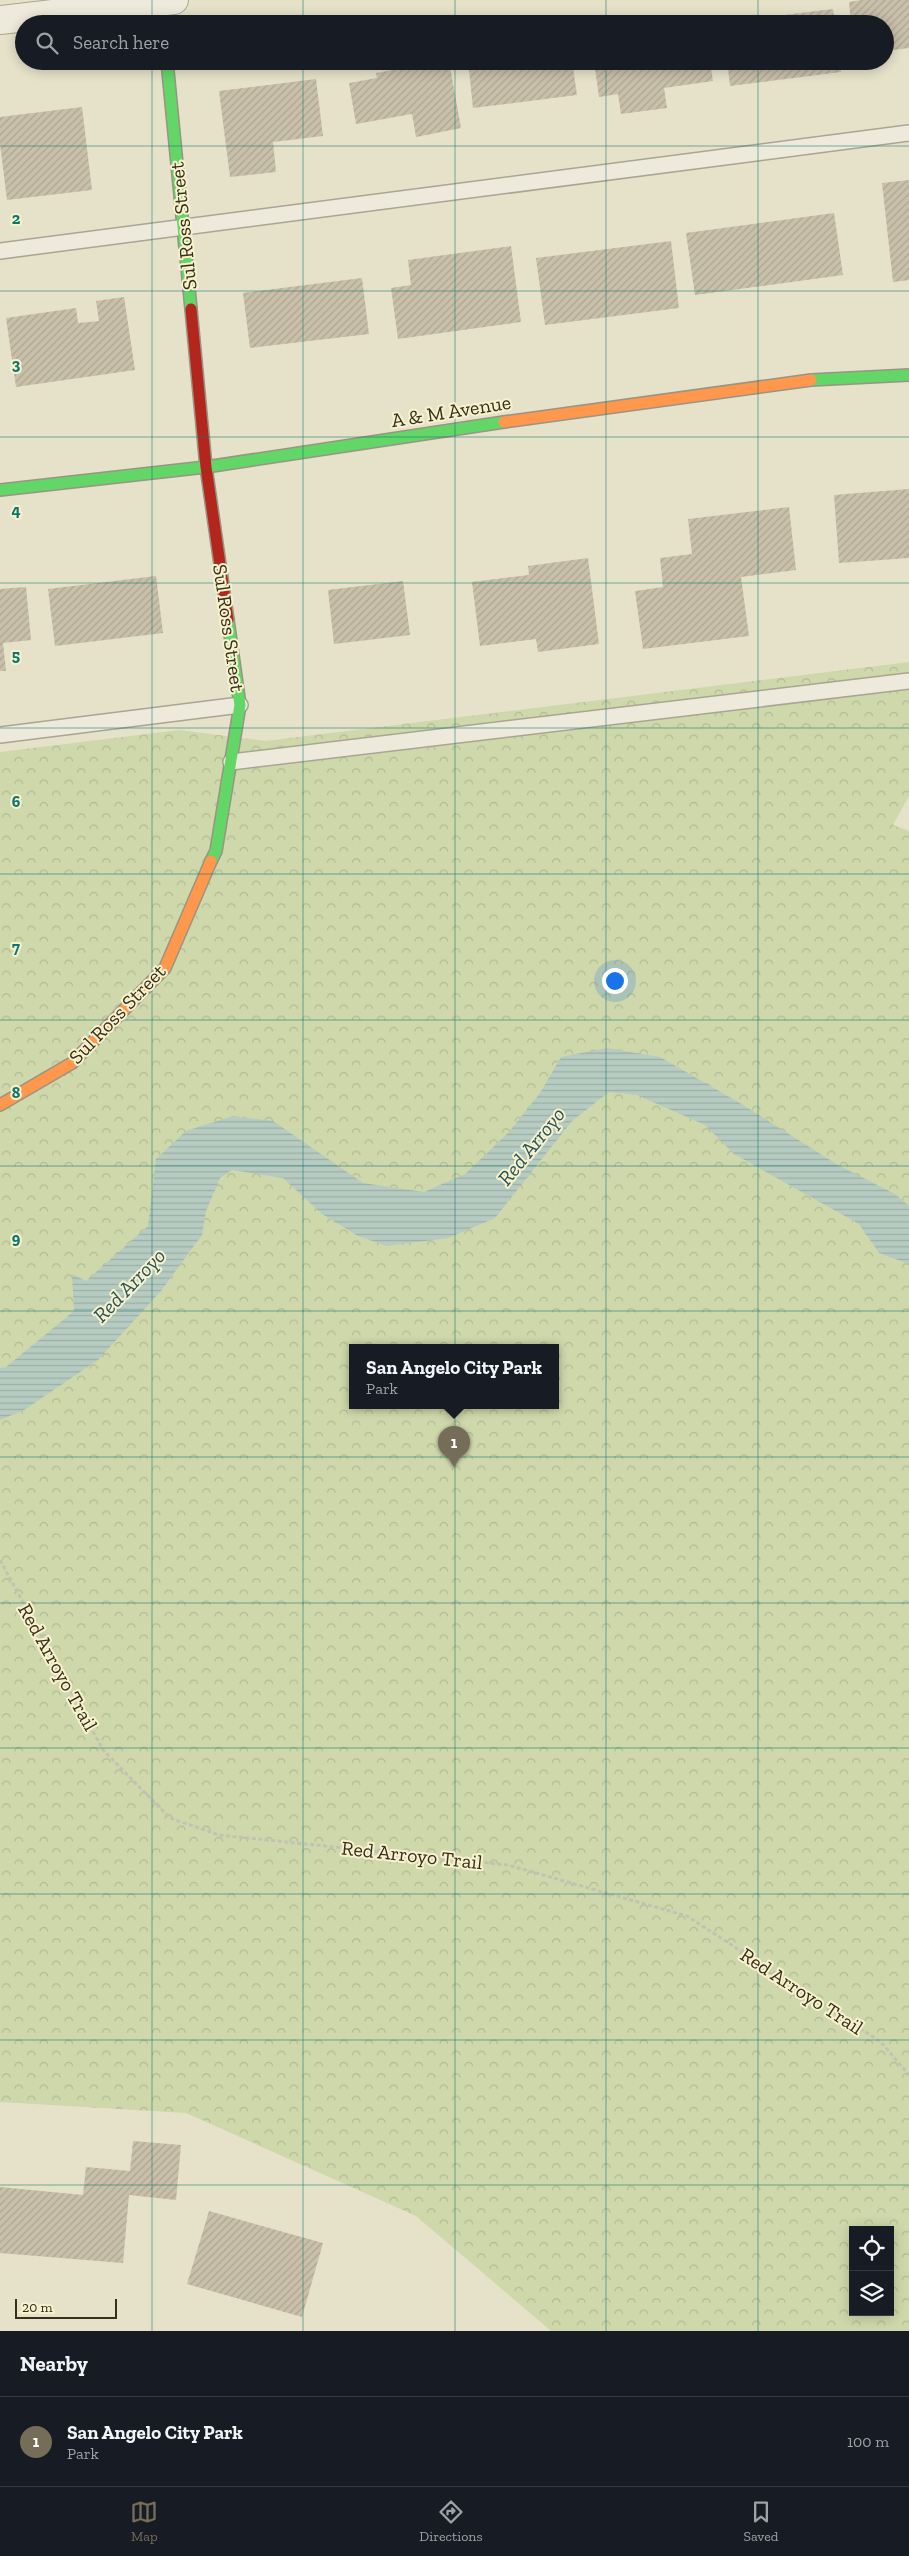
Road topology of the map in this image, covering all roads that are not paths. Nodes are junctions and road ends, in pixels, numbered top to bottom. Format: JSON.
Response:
{"nodes":[{"id":1,"x":164,"y":6,"type":"edge"},
{"id":2,"x":59,"y":15,"type":"edge"},
{"id":3,"x":15,"y":19,"type":"edge"},
{"id":4,"x":0,"y":20,"type":"edge"},
{"id":5,"x":167,"y":70,"type":"edge"},
{"id":6,"x":909,"y":133,"type":"edge"},
{"id":7,"x":183,"y":229,"type":"junction"},
{"id":8,"x":0,"y":251,"type":"edge"},
{"id":9,"x":909,"y":375,"type":"edge"},
{"id":10,"x":206,"y":467,"type":"junction"},
{"id":11,"x":0,"y":490,"type":"edge"},
{"id":12,"x":909,"y":681,"type":"edge"},
{"id":13,"x":240,"y":705,"type":"junction"},
{"id":14,"x":0,"y":735,"type":"edge"},
{"id":15,"x":231,"y":762,"type":"junction"},
{"id":16,"x":0,"y":1105,"type":"edge"}],
"edges":[{"from":1,"to":2,"type":"street"},
{"from":3,"to":4,"type":"street"},
{"from":5,"to":7,"type":"street","name":"Sul Ross Street"},
{"from":6,"to":7,"type":"lane"},
{"from":7,"to":8,"type":"lane"},
{"from":7,"to":10,"type":"street","name":"Sul Ross Street"},
{"from":9,"to":10,"type":"street","name":"A & M Avenue"},
{"from":10,"to":11,"type":"street","name":"A & M Avenue"},
{"from":10,"to":13,"type":"street","name":"Sul Ross Street"},
{"from":12,"to":15,"type":"lane"},
{"from":13,"to":14,"type":"lane"},
{"from":13,"to":15,"type":"street","name":"Sul Ross Street"},
{"from":15,"to":16,"type":"street","name":"Sul Ross Street"}]}
